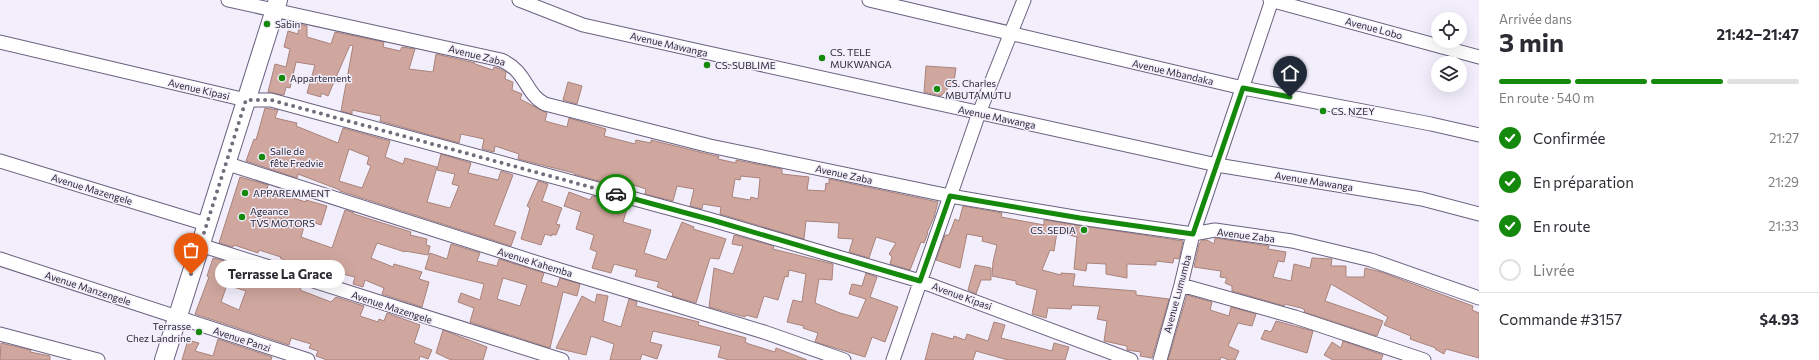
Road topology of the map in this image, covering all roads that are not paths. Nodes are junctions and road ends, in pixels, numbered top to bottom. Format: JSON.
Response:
{"nodes":[{"id":1,"x":228,"y":0,"type":"edge"},
{"id":2,"x":519,"y":0,"type":"edge"},
{"id":3,"x":869,"y":0,"type":"edge"},
{"id":4,"x":1024,"y":0,"type":"edge"},
{"id":5,"x":1271,"y":0,"type":"edge"},
{"id":6,"x":276,"y":5,"type":"edge"},
{"id":7,"x":1011,"y":34,"type":"junction"},
{"id":8,"x":0,"y":42,"type":"edge"},
{"id":9,"x":1479,"y":57,"type":"edge"},
{"id":10,"x":1243,"y":88,"type":"junction"},
{"id":11,"x":246,"y":100,"type":"junction"},
{"id":12,"x":979,"y":113,"type":"junction"},
{"id":13,"x":1479,"y":135,"type":"edge"},
{"id":14,"x":0,"y":161,"type":"edge"},
{"id":15,"x":225,"y":163,"type":"junction"},
{"id":16,"x":1217,"y":165,"type":"junction"},
{"id":17,"x":950,"y":196,"type":"junction"},
{"id":18,"x":1479,"y":214,"type":"edge"},
{"id":19,"x":206,"y":224,"type":"junction"},
{"id":20,"x":1193,"y":234,"type":"junction"},
{"id":21,"x":200,"y":245,"type":"junction"},
{"id":22,"x":0,"y":259,"type":"edge"},
{"id":23,"x":920,"y":281,"type":"junction"},
{"id":24,"x":1181,"y":284,"type":"junction"},
{"id":25,"x":1479,"y":298,"type":"edge"},
{"id":26,"x":176,"y":317,"type":"junction"},
{"id":27,"x":0,"y":334,"type":"edge"},
{"id":28,"x":98,"y":360,"type":"edge"},
{"id":29,"x":164,"y":360,"type":"edge"},
{"id":30,"x":308,"y":360,"type":"edge"},
{"id":31,"x":562,"y":360,"type":"edge"},
{"id":32,"x":844,"y":360,"type":"edge"},
{"id":33,"x":893,"y":360,"type":"edge"},
{"id":34,"x":1132,"y":360,"type":"edge"},
{"id":35,"x":1160,"y":360,"type":"edge"},
{"id":36,"x":1424,"y":360,"type":"edge"}],
"edges":[{"from":1,"to":6,"type":"street","name":"Avenue Zaba"},
{"from":2,"to":12,"type":"street","name":"Avenue Mawanga"},
{"from":3,"to":7,"type":"street","name":"Avenue Mbandaka"},
{"from":4,"to":7,"type":"street"},
{"from":5,"to":9,"type":"street","name":"Avenue Lobo"},
{"from":5,"to":10,"type":"street","name":"Avenue Lumumba"},
{"from":6,"to":11,"type":"main road"},
{"from":6,"to":17,"type":"street","name":"Avenue Zaba"},
{"from":7,"to":10,"type":"street","name":"Avenue Mbandaka"},
{"from":7,"to":12,"type":"street"},
{"from":8,"to":11,"type":"street","name":"Avenue Kipasi"},
{"from":10,"to":13,"type":"street","name":"Avenue Mbandaka"},
{"from":10,"to":16,"type":"street","name":"Avenue Lumumba"},
{"from":11,"to":15,"type":"main road"},
{"from":11,"to":23,"type":"street","name":"Avenue Kipasi"},
{"from":12,"to":16,"type":"street","name":"Avenue Mawanga"},
{"from":12,"to":17,"type":"street"},
{"from":14,"to":19,"type":"street","name":"Avenue Mazengele"},
{"from":15,"to":19,"type":"main road"},
{"from":15,"to":32,"type":"street","name":"Avenue Kahemba"},
{"from":16,"to":18,"type":"street","name":"Avenue Mawanga"},
{"from":16,"to":20,"type":"street","name":"Avenue Lumumba"},
{"from":17,"to":20,"type":"street","name":"Avenue Zaba"},
{"from":17,"to":23,"type":"street"},
{"from":19,"to":21,"type":"main road"},
{"from":20,"to":24,"type":"street","name":"Avenue Lumumba"},
{"from":20,"to":25,"type":"street","name":"Avenue Zaba"},
{"from":21,"to":26,"type":"main road"},
{"from":21,"to":31,"type":"street","name":"Avenue Mazengele"},
{"from":22,"to":26,"type":"street","name":"Avenue Manzengele"},
{"from":23,"to":33,"type":"street"},
{"from":23,"to":34,"type":"street","name":"Avenue Kipasi"},
{"from":24,"to":35,"type":"street","name":"Avenue Lumumba"},
{"from":24,"to":36,"type":"street"},
{"from":26,"to":29,"type":"main road"},
{"from":26,"to":30,"type":"street","name":"Avenue Panzi"},
{"from":27,"to":28,"type":"street"}]}
